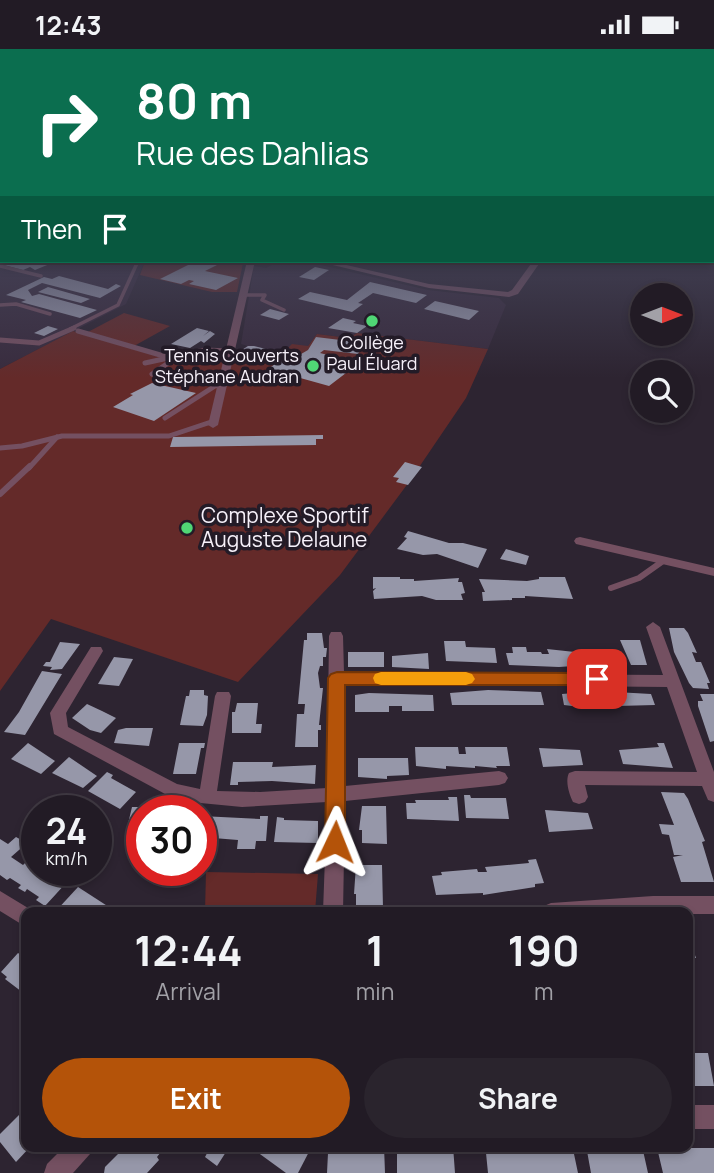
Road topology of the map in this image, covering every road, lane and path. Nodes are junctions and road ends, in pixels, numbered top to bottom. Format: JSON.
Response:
{"nodes":[{"id":1,"x":28,"y":273,"type":"edge"},
{"id":2,"x":132,"y":273,"type":"edge"},
{"id":3,"x":248,"y":273,"type":"edge"},
{"id":4,"x":374,"y":273,"type":"edge"},
{"id":5,"x":528,"y":273,"type":"edge"},
{"id":6,"x":41,"y":277,"type":"dead end"},
{"id":7,"x":242,"y":295,"type":"junction"},
{"id":8,"x":0,"y":305,"type":"edge"},
{"id":9,"x":284,"y":310,"type":"dead end"},
{"id":10,"x":50,"y":314,"type":"dead end"},
{"id":11,"x":78,"y":331,"type":"dead end"},
{"id":12,"x":0,"y":340,"type":"edge"},
{"id":13,"x":230,"y":351,"type":"junction"},
{"id":14,"x":174,"y":359,"type":"junction"},
{"id":15,"x":145,"y":363,"type":"dead end"},
{"id":16,"x":152,"y":374,"type":"dead end"},
{"id":17,"x":223,"y":384,"type":"junction"},
{"id":18,"x":165,"y":418,"type":"dead end"},
{"id":19,"x":214,"y":423,"type":"joint"},
{"id":20,"x":36,"y":434,"type":"dead end"},
{"id":21,"x":55,"y":436,"type":"junction"},
{"id":22,"x":0,"y":448,"type":"edge"},
{"id":23,"x":0,"y":495,"type":"edge"},
{"id":24,"x":580,"y":541,"type":"dead end"},
{"id":25,"x":663,"y":561,"type":"junction"},
{"id":26,"x":714,"y":572,"type":"edge"},
{"id":27,"x":611,"y":588,"type":"dead end"},
{"id":28,"x":653,"y":627,"type":"dead end"},
{"id":29,"x":336,"y":636,"type":"dead end"},
{"id":30,"x":96,"y":651,"type":"dead end"},
{"id":31,"x":337,"y":678,"type":"junction"},
{"id":32,"x":672,"y":681,"type":"junction"},
{"id":33,"x":223,"y":696,"type":"dead end"},
{"id":34,"x":499,"y":778,"type":"dead end"},
{"id":35,"x":711,"y":787,"type":"edge"},
{"id":36,"x":197,"y":795,"type":"edge"},
{"id":37,"x":207,"y":795,"type":"edge"},
{"id":38,"x":336,"y":795,"type":"junction"},
{"id":39,"x":217,"y":797,"type":"edge"},
{"id":40,"x":579,"y":797,"type":"dead end"},
{"id":41,"x":0,"y":900,"type":"edge"},
{"id":42,"x":714,"y":905,"type":"edge"},
{"id":43,"x":333,"y":907,"type":"edge"},
{"id":44,"x":624,"y":907,"type":"edge"},
{"id":45,"x":21,"y":915,"type":"edge"},
{"id":46,"x":693,"y":1117,"type":"edge"},
{"id":47,"x":714,"y":1117,"type":"edge"},
{"id":48,"x":76,"y":1152,"type":"edge"},
{"id":49,"x":56,"y":1173,"type":"edge"}],
"edges":[{"from":1,"to":6,"type":"lane"},
{"from":2,"to":12,"type":"lane"},
{"from":3,"to":7,"type":"street"},
{"from":4,"to":5,"type":"street"},
{"from":7,"to":9,"type":"lane"},
{"from":7,"to":13,"type":"street"},
{"from":8,"to":10,"type":"lane"},
{"from":11,"to":14,"type":"lane"},
{"from":13,"to":14,"type":"lane"},
{"from":13,"to":17,"type":"street"},
{"from":14,"to":15,"type":"lane"},
{"from":14,"to":16,"type":"lane"},
{"from":17,"to":18,"type":"lane"},
{"from":17,"to":19,"type":"street"},
{"from":19,"to":21,"type":"lane"},
{"from":20,"to":21,"type":"lane"},
{"from":21,"to":22,"type":"lane"},
{"from":21,"to":23,"type":"lane"},
{"from":24,"to":25,"type":"street"},
{"from":25,"to":26,"type":"street"},
{"from":25,"to":27,"type":"lane"},
{"from":28,"to":32,"type":"street"},
{"from":29,"to":31,"type":"street"},
{"from":30,"to":36,"type":"street"},
{"from":31,"to":32,"type":"street"},
{"from":31,"to":38,"type":"street"},
{"from":32,"to":35,"type":"street"},
{"from":33,"to":37,"type":"street"},
{"from":34,"to":38,"type":"street"},
{"from":35,"to":40,"type":"street"},
{"from":38,"to":39,"type":"street"},
{"from":38,"to":43,"type":"street"},
{"from":41,"to":45,"type":"street"},
{"from":42,"to":44,"type":"street"},
{"from":46,"to":47,"type":"street"},
{"from":48,"to":49,"type":"street"}]}
